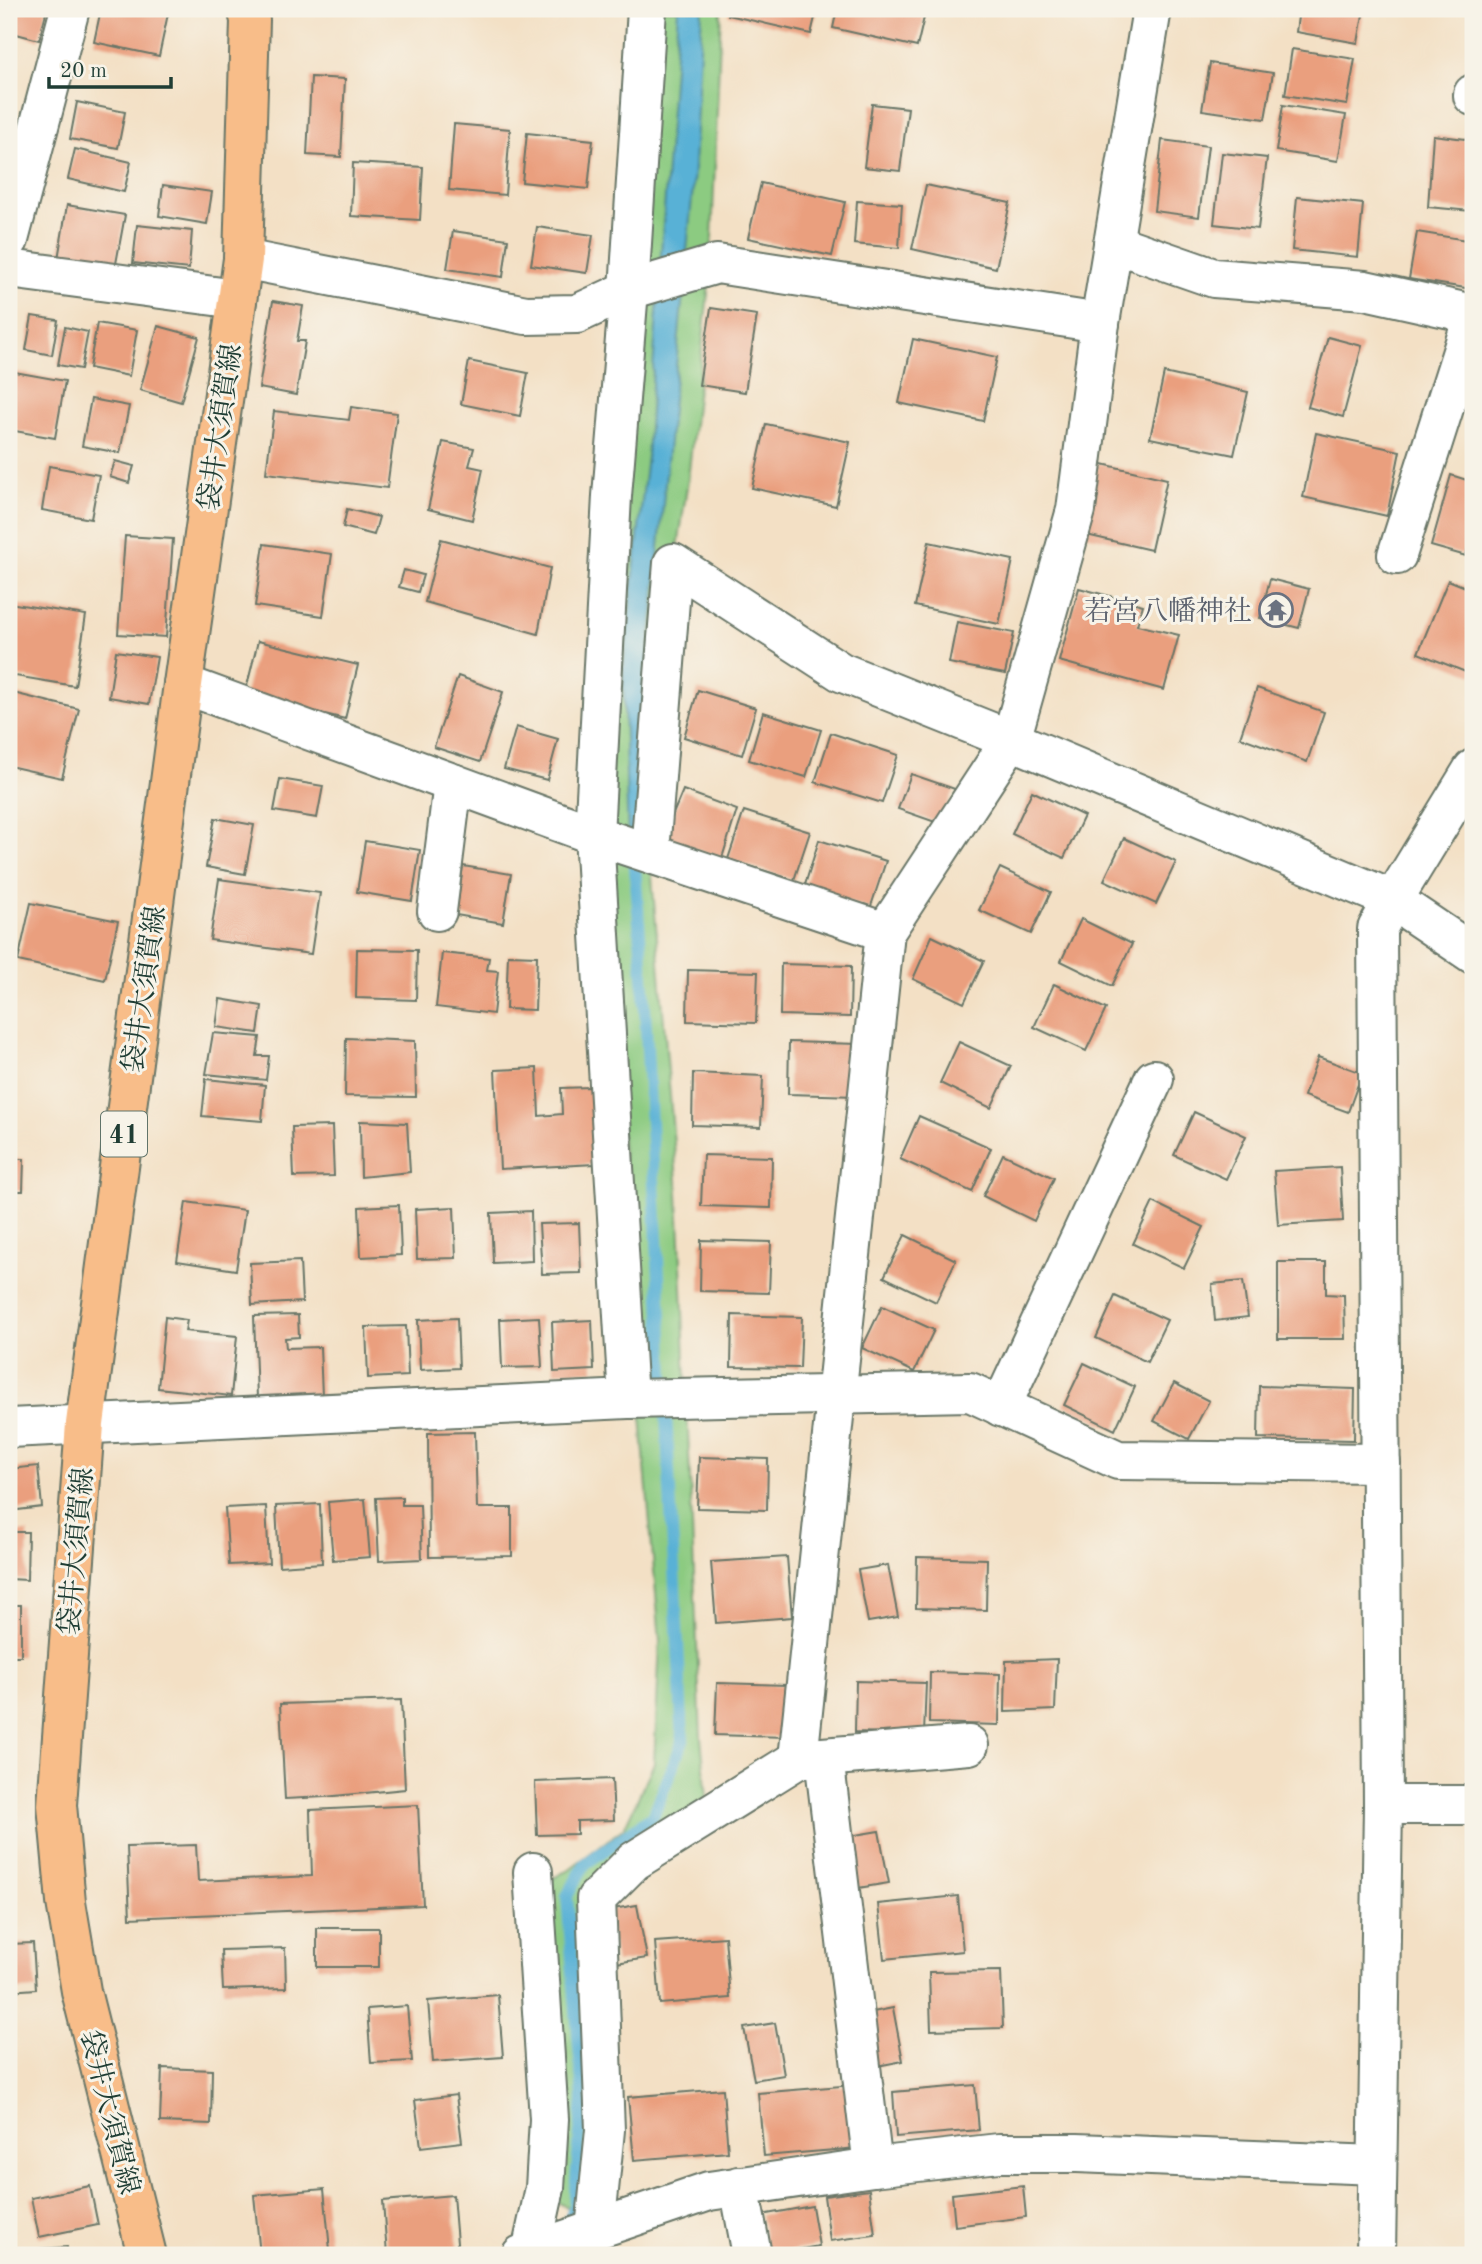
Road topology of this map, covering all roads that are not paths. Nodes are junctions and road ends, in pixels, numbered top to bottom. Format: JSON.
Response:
{"nodes":[{"id":1,"x":70,"y":9,"type":"edge"},
{"id":2,"x":247,"y":9,"type":"edge"},
{"id":3,"x":647,"y":9,"type":"edge"},
{"id":4,"x":1152,"y":9,"type":"edge"},
{"id":5,"x":9,"y":240,"type":"edge"},
{"id":6,"x":1113,"y":243,"type":"junction"},
{"id":7,"x":243,"y":259,"type":"junction"},
{"id":8,"x":9,"y":269,"type":"edge"},
{"id":9,"x":629,"y":290,"type":"junction"},
{"id":10,"x":237,"y":299,"type":"junction"},
{"id":11,"x":1473,"y":316,"type":"edge"},
{"id":12,"x":1100,"y":323,"type":"junction"},
{"id":13,"x":1397,"y":555,"type":"dead end"},
{"id":14,"x":183,"y":684,"type":"junction"},
{"id":15,"x":1011,"y":740,"type":"junction"},
{"id":16,"x":1473,"y":769,"type":"edge"},
{"id":17,"x":453,"y":783,"type":"junction"},
{"id":18,"x":594,"y":835,"type":"junction"},
{"id":19,"x":650,"y":852,"type":"junction"},
{"id":20,"x":1393,"y":900,"type":"junction"},
{"id":21,"x":437,"y":911,"type":"dead end"},
{"id":22,"x":885,"y":932,"type":"junction"},
{"id":23,"x":1473,"y":954,"type":"edge"},
{"id":24,"x":1154,"y":1079,"type":"dead end"},
{"id":25,"x":836,"y":1394,"type":"junction"},
{"id":26,"x":628,"y":1399,"type":"junction"},
{"id":27,"x":1002,"y":1406,"type":"junction"},
{"id":28,"x":85,"y":1424,"type":"junction"},
{"id":29,"x":9,"y":1428,"type":"edge"},
{"id":30,"x":1381,"y":1463,"type":"junction"},
{"id":31,"x":969,"y":1745,"type":"dead end"},
{"id":32,"x":811,"y":1758,"type":"junction"},
{"id":33,"x":1383,"y":1805,"type":"junction"},
{"id":34,"x":1473,"y":1805,"type":"edge"},
{"id":35,"x":533,"y":1872,"type":"dead end"},
{"id":36,"x":1377,"y":2165,"type":"junction"},
{"id":37,"x":873,"y":2167,"type":"junction"},
{"id":38,"x":739,"y":2186,"type":"junction"},
{"id":39,"x":595,"y":2230,"type":"junction"},
{"id":40,"x":526,"y":2254,"type":"edge"},
{"id":41,"x":147,"y":2255,"type":"edge"},
{"id":42,"x":752,"y":2255,"type":"edge"},
{"id":43,"x":1376,"y":2255,"type":"edge"}],
"edges":[{"from":1,"to":5,"type":"street"},
{"from":2,"to":7,"type":"main road","name":"袋井大須賀線","number":"41"},
{"from":3,"to":9,"type":"street"},
{"from":4,"to":6,"type":"street"},
{"from":6,"to":11,"type":"street"},
{"from":6,"to":12,"type":"street"},
{"from":7,"to":9,"type":"street"},
{"from":7,"to":10,"type":"main road","name":"袋井大須賀線","number":"41"},
{"from":8,"to":10,"type":"street"},
{"from":9,"to":12,"type":"street"},
{"from":9,"to":18,"type":"street"},
{"from":10,"to":14,"type":"main road","name":"袋井大須賀線","number":"41"},
{"from":11,"to":13,"type":"street"},
{"from":12,"to":15,"type":"street"},
{"from":14,"to":17,"type":"street"},
{"from":14,"to":28,"type":"main road","name":"袋井大須賀線","number":"41"},
{"from":15,"to":19,"type":"street"},
{"from":15,"to":20,"type":"street"},
{"from":15,"to":22,"type":"street"},
{"from":16,"to":20,"type":"street"},
{"from":17,"to":18,"type":"street"},
{"from":17,"to":21,"type":"street"},
{"from":18,"to":19,"type":"street"},
{"from":18,"to":26,"type":"street"},
{"from":19,"to":22,"type":"street"},
{"from":20,"to":23,"type":"street"},
{"from":20,"to":30,"type":"street"},
{"from":22,"to":25,"type":"street"},
{"from":24,"to":27,"type":"street"},
{"from":25,"to":26,"type":"street"},
{"from":25,"to":27,"type":"street"},
{"from":25,"to":32,"type":"street"},
{"from":26,"to":28,"type":"street"},
{"from":27,"to":30,"type":"street"},
{"from":28,"to":29,"type":"street"},
{"from":28,"to":41,"type":"main road","name":"袋井大須賀線","number":"41"},
{"from":30,"to":33,"type":"street"},
{"from":31,"to":32,"type":"street"},
{"from":32,"to":37,"type":"street"},
{"from":32,"to":39,"type":"street"},
{"from":33,"to":34,"type":"street"},
{"from":33,"to":36,"type":"street"},
{"from":35,"to":40,"type":"street"},
{"from":36,"to":37,"type":"street"},
{"from":36,"to":43,"type":"street"},
{"from":37,"to":38,"type":"street"},
{"from":38,"to":39,"type":"street"},
{"from":38,"to":42,"type":"street"},
{"from":39,"to":40,"type":"street"}]}
